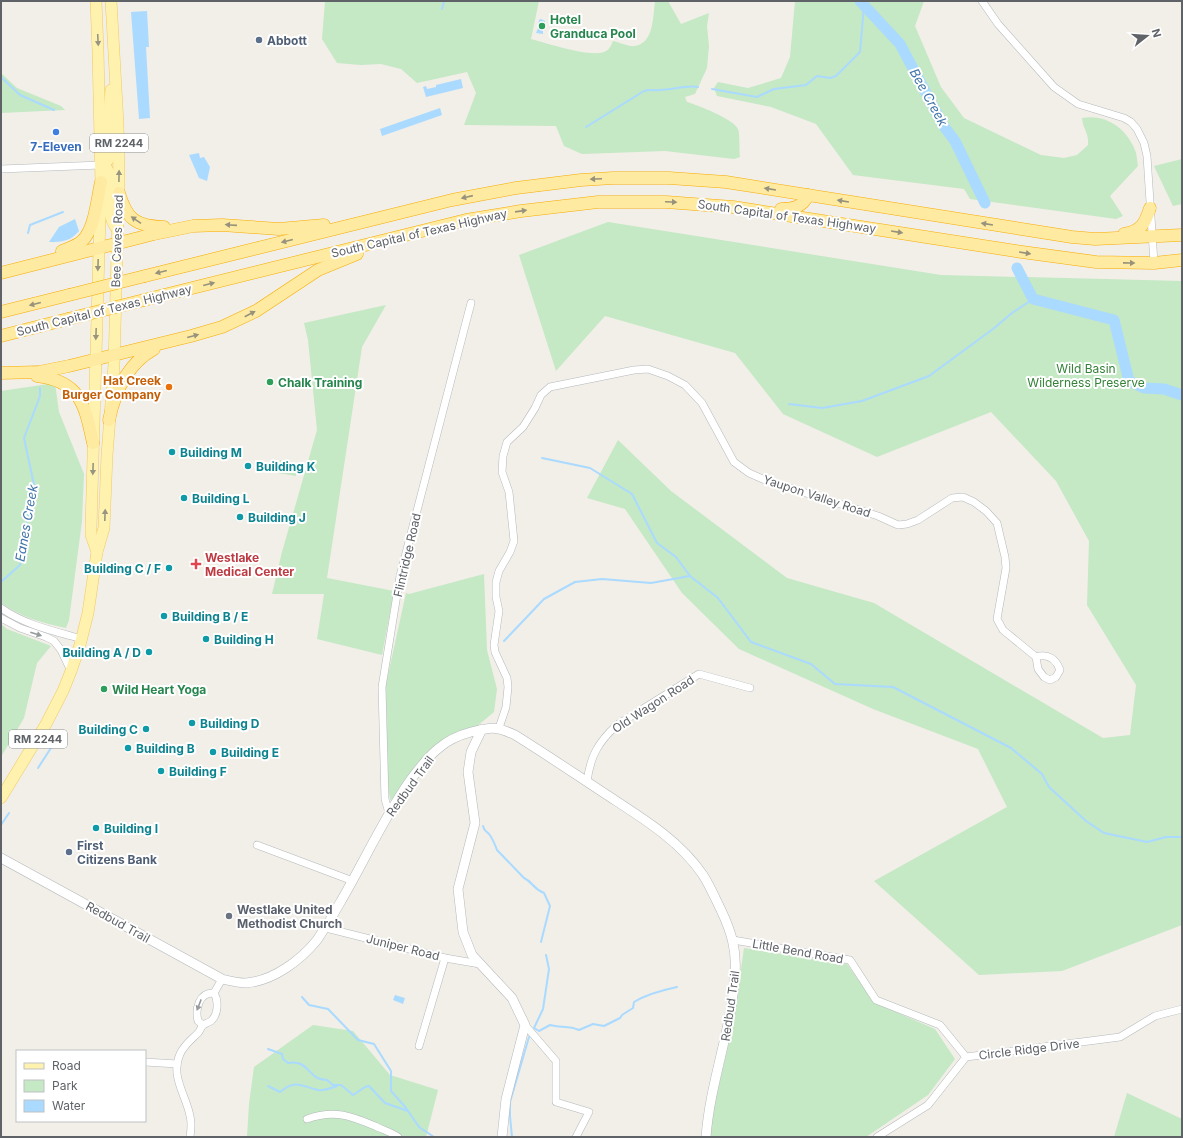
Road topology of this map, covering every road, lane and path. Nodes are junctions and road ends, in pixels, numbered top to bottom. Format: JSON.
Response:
{"nodes":[{"id":1,"x":96,"y":1,"type":"edge"},
{"id":2,"x":111,"y":1,"type":"edge"},
{"id":3,"x":982,"y":1,"type":"edge"},
{"id":4,"x":114,"y":44,"type":"junction"},
{"id":5,"x":101,"y":165,"type":"junction"},
{"id":6,"x":1,"y":169,"type":"edge"},
{"id":7,"x":101,"y":182,"type":"junction"},
{"id":8,"x":119,"y":193,"type":"junction"},
{"id":9,"x":808,"y":195,"type":"junction"},
{"id":10,"x":744,"y":208,"type":"junction"},
{"id":11,"x":1150,"y":208,"type":"junction"},
{"id":12,"x":410,"y":210,"type":"junction"},
{"id":13,"x":848,"y":224,"type":"junction"},
{"id":14,"x":444,"y":225,"type":"junction"},
{"id":15,"x":187,"y":227,"type":"junction"},
{"id":16,"x":118,"y":230,"type":"junction"},
{"id":17,"x":1182,"y":235,"type":"edge"},
{"id":18,"x":1152,"y":237,"type":"junction"},
{"id":19,"x":1095,"y":239,"type":"junction"},
{"id":20,"x":117,"y":243,"type":"junction"},
{"id":21,"x":99,"y":248,"type":"junction"},
{"id":22,"x":1182,"y":260,"type":"edge"},
{"id":23,"x":1154,"y":263,"type":"junction"},
{"id":24,"x":29,"y":265,"type":"junction"},
{"id":25,"x":1,"y":273,"type":"edge"},
{"id":26,"x":471,"y":303,"type":"dead end"},
{"id":27,"x":1,"y":312,"type":"edge"},
{"id":28,"x":1,"y":336,"type":"edge"},
{"id":29,"x":170,"y":341,"type":"junction"},
{"id":30,"x":114,"y":355,"type":"junction"},
{"id":31,"x":95,"y":360,"type":"junction"},
{"id":32,"x":1,"y":373,"type":"edge"},
{"id":33,"x":16,"y":373,"type":"junction"},
{"id":34,"x":109,"y":420,"type":"junction"},
{"id":35,"x":93,"y":443,"type":"junction"},
{"id":36,"x":97,"y":552,"type":"junction"},
{"id":37,"x":1,"y":608,"type":"edge"},
{"id":38,"x":1,"y":618,"type":"edge"},
{"id":39,"x":82,"y":639,"type":"junction"},
{"id":40,"x":1036,"y":657,"type":"dead end"},
{"id":41,"x":71,"y":671,"type":"junction"},
{"id":42,"x":750,"y":688,"type":"dead end"},
{"id":43,"x":499,"y":728,"type":"junction"},
{"id":44,"x":482,"y":729,"type":"junction"},
{"id":45,"x":457,"y":736,"type":"junction"},
{"id":46,"x":471,"y":752,"type":"junction"},
{"id":47,"x":586,"y":782,"type":"junction"},
{"id":48,"x":1,"y":798,"type":"edge"},
{"id":49,"x":389,"y":813,"type":"junction"},
{"id":50,"x":257,"y":845,"type":"dead end"},
{"id":51,"x":1,"y":858,"type":"edge"},
{"id":52,"x":353,"y":881,"type":"junction"},
{"id":53,"x":326,"y":928,"type":"junction"},
{"id":54,"x":733,"y":940,"type":"junction"},
{"id":55,"x":445,"y":958,"type":"junction"},
{"id":56,"x":480,"y":964,"type":"junction"},
{"id":57,"x":222,"y":979,"type":"junction"},
{"id":58,"x":214,"y":993,"type":"junction"},
{"id":59,"x":1182,"y":1009,"type":"edge"},
{"id":60,"x":203,"y":1025,"type":"junction"},
{"id":61,"x":525,"y":1025,"type":"junction"},
{"id":62,"x":419,"y":1046,"type":"dead end"},
{"id":63,"x":966,"y":1057,"type":"junction"},
{"id":64,"x":146,"y":1062,"type":"edge"},
{"id":65,"x":177,"y":1064,"type":"junction"},
{"id":66,"x":307,"y":1119,"type":"dead end"},
{"id":67,"x":190,"y":1137,"type":"edge"},
{"id":68,"x":398,"y":1137,"type":"edge"},
{"id":69,"x":502,"y":1137,"type":"edge"},
{"id":70,"x":576,"y":1137,"type":"edge"},
{"id":71,"x":706,"y":1137,"type":"edge"},
{"id":72,"x":877,"y":1137,"type":"edge"}],
"edges":[{"from":1,"to":5,"type":"main road","name":"Bee Caves Road","number":"RM 2244","one_way":true},
{"from":2,"to":4,"type":"main road","name":"Bee Caves Road","number":"RM 2244"},
{"from":3,"to":11,"type":"street"},
{"from":4,"to":5,"type":"main road"},
{"from":8,"to":4,"type":"main road","name":"Bee Caves Road","number":"RM 2244","one_way":true},
{"from":5,"to":6,"type":"street"},
{"from":5,"to":7,"type":"main road","name":"Bee Caves Road","number":"RM 2244"},
{"from":5,"to":16,"type":"main road"},
{"from":7,"to":21,"type":"main road","name":"Bee Caves Road","number":"RM 2244"},
{"from":7,"to":24,"type":"highway"},
{"from":15,"to":8,"type":"highway","one_way":true},
{"from":8,"to":16,"type":"main road","name":"Bee Caves Road","number":"RM 2244"},
{"from":9,"to":10,"type":"highway"},
{"from":9,"to":12,"type":"highway","name":"South Capital of Texas Highway","one_way":true},
{"from":9,"to":13,"type":"highway"},
{"from":19,"to":9,"type":"highway","name":"South Capital of Texas Highway","one_way":true},
{"from":10,"to":13,"type":"highway","name":"South Capital of Texas Highway"},
{"from":14,"to":10,"type":"highway","name":"South Capital of Texas Highway","one_way":true},
{"from":11,"to":18,"type":"street"},
{"from":11,"to":19,"type":"highway"},
{"from":12,"to":15,"type":"highway","one_way":true},
{"from":12,"to":27,"type":"highway","name":"South Capital of Texas Highway","one_way":true,"bridge":true},
{"from":13,"to":23,"type":"highway","name":"South Capital of Texas Highway","one_way":true},
{"from":28,"to":14,"type":"highway","name":"South Capital of Texas Highway","one_way":true,"bridge":true},
{"from":29,"to":14,"type":"highway","one_way":true},
{"from":15,"to":20,"type":"highway"},
{"from":16,"to":20,"type":"main road","name":"Bee Caves Road","number":"RM 2244"},
{"from":17,"to":18,"type":"highway","name":"South Capital of Texas Highway"},
{"from":18,"to":19,"type":"highway","name":"South Capital of Texas Highway"},
{"from":18,"to":23,"type":"street"},
{"from":20,"to":21,"type":"highway"},
{"from":20,"to":30,"type":"main road","name":"Bee Caves Road","number":"RM 2244"},
{"from":21,"to":24,"type":"highway"},
{"from":21,"to":31,"type":"main road","name":"Bee Caves Road","number":"RM 2244","one_way":true},
{"from":22,"to":23,"type":"highway","name":"South Capital of Texas Highway"},
{"from":24,"to":25,"type":"highway"},
{"from":26,"to":49,"type":"street","name":"Flintridge Road"},
{"from":29,"to":30,"type":"highway"},
{"from":29,"to":34,"type":"highway"},
{"from":30,"to":31,"type":"highway"},
{"from":30,"to":34,"type":"main road","name":"Bee Caves Road","number":"RM 2244"},
{"from":31,"to":33,"type":"highway"},
{"from":31,"to":35,"type":"main road","name":"Bee Caves Road","number":"RM 2244"},
{"from":32,"to":33,"type":"highway"},
{"from":33,"to":35,"type":"highway"},
{"from":36,"to":34,"type":"main road","name":"Bee Caves Road","number":"RM 2244","one_way":true},
{"from":35,"to":36,"type":"main road","name":"Bee Caves Road","number":"RM 2244","one_way":true},
{"from":36,"to":39,"type":"main road","name":"Bee Caves Road","number":"RM 2244"},
{"from":37,"to":39,"type":"street"},
{"from":38,"to":41,"type":"street","one_way":true},
{"from":39,"to":41,"type":"main road","name":"Bee Caves Road","number":"RM 2244"},
{"from":40,"to":43,"type":"street","name":"Yaupon Valley Road"},
{"from":41,"to":48,"type":"main road","name":"Bee Caves Road","number":"RM 2244"},
{"from":42,"to":47,"type":"street","name":"Old Wagon Road"},
{"from":43,"to":44,"type":"street","name":"Redbud Trail"},
{"from":43,"to":47,"type":"street","name":"Redbud Trail"},
{"from":44,"to":45,"type":"street","name":"Redbud Trail"},
{"from":44,"to":46,"type":"street"},
{"from":45,"to":46,"type":"street"},
{"from":45,"to":49,"type":"street","name":"Redbud Trail"},
{"from":46,"to":56,"type":"street"},
{"from":47,"to":54,"type":"street","name":"Redbud Trail"},
{"from":49,"to":52,"type":"street","name":"Redbud Trail"},
{"from":50,"to":52,"type":"street"},
{"from":51,"to":57,"type":"street","name":"Redbud Trail"},
{"from":52,"to":53,"type":"street","name":"Redbud Trail"},
{"from":53,"to":55,"type":"street","name":"Juniper Road"},
{"from":53,"to":57,"type":"street","name":"Redbud Trail"},
{"from":54,"to":63,"type":"street","name":"Little Bend Road"},
{"from":54,"to":71,"type":"street","name":"Redbud Trail"},
{"from":55,"to":56,"type":"street","name":"Juniper Road"},
{"from":55,"to":62,"type":"street"},
{"from":56,"to":61,"type":"street"},
{"from":57,"to":58,"type":"street"},
{"from":58,"to":60,"type":"street"},
{"from":58,"to":60,"type":"street","one_way":true},
{"from":59,"to":63,"type":"street","name":"Circle Ridge Drive"},
{"from":60,"to":65,"type":"street"},
{"from":61,"to":69,"type":"street"},
{"from":61,"to":70,"type":"street"},
{"from":63,"to":72,"type":"street","name":"Circle Ridge Drive"},
{"from":64,"to":65,"type":"street"},
{"from":65,"to":67,"type":"street"},
{"from":66,"to":68,"type":"street"}]}
